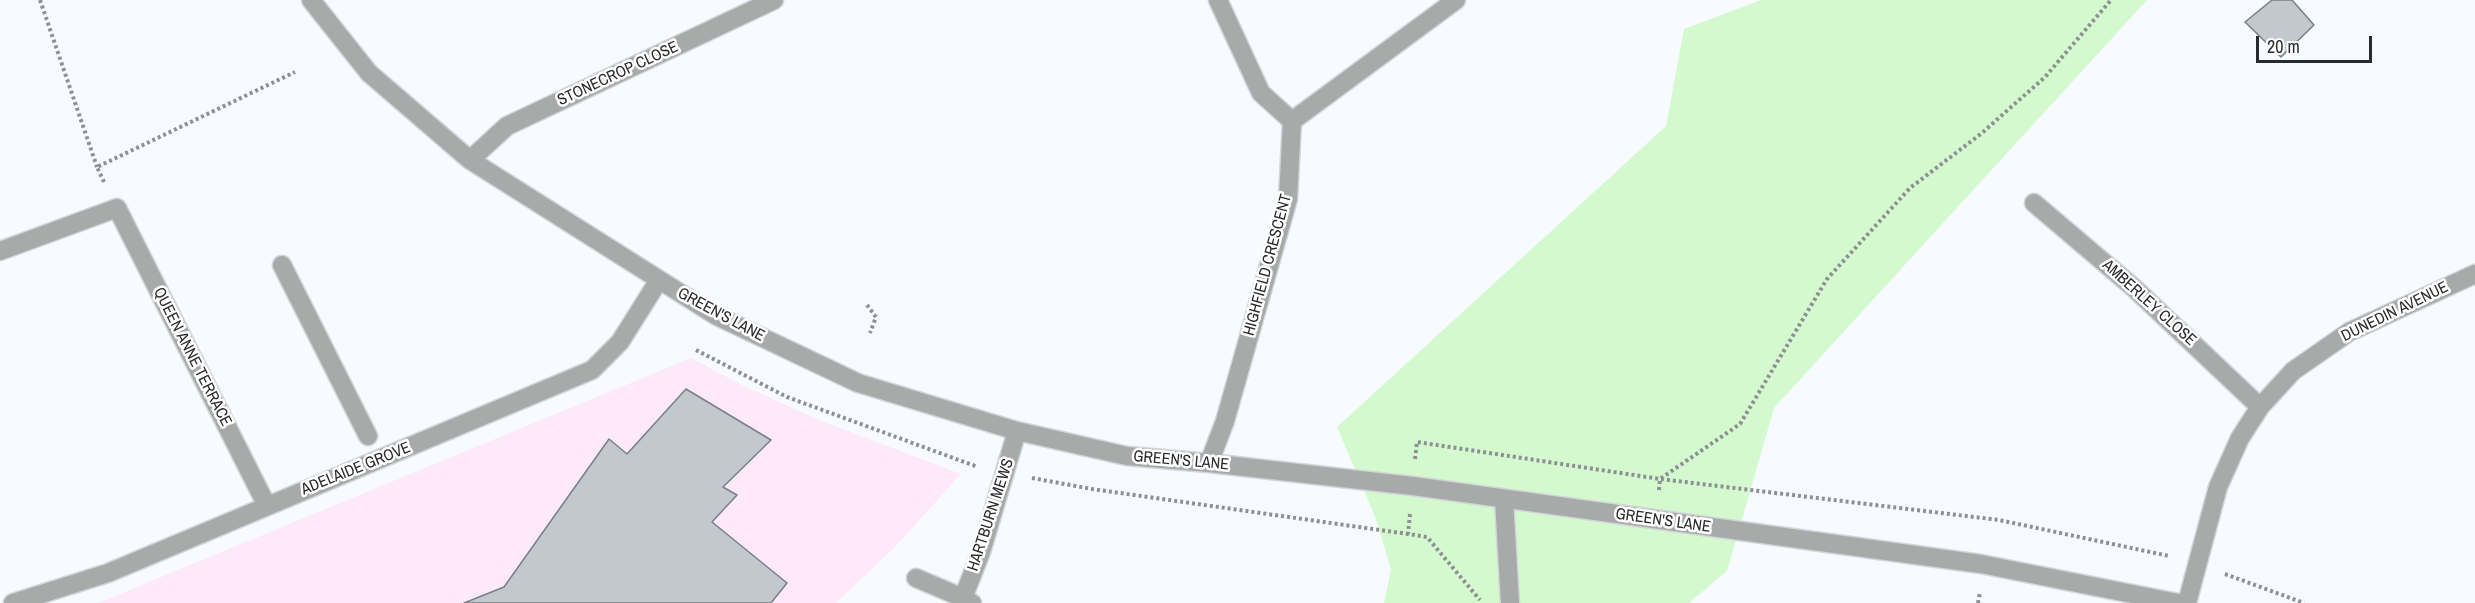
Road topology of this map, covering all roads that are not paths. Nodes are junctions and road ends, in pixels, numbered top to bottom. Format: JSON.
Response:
{"nodes":[{"id":1,"x":311,"y":0,"type":"edge"},
{"id":2,"x":774,"y":0,"type":"edge"},
{"id":3,"x":1218,"y":0,"type":"edge"},
{"id":4,"x":1456,"y":0,"type":"edge"},
{"id":5,"x":1292,"y":121,"type":"junction"},
{"id":6,"x":470,"y":160,"type":"junction"},
{"id":7,"x":2034,"y":203,"type":"dead end"},
{"id":8,"x":0,"y":251,"type":"edge"},
{"id":9,"x":282,"y":265,"type":"dead end"},
{"id":10,"x":2475,"y":274,"type":"edge"},
{"id":11,"x":659,"y":280,"type":"junction"},
{"id":12,"x":2260,"y":407,"type":"junction"},
{"id":13,"x":1017,"y":431,"type":"junction"},
{"id":14,"x":368,"y":436,"type":"dead end"},
{"id":15,"x":1209,"y":463,"type":"junction"},
{"id":16,"x":1504,"y":499,"type":"junction"},
{"id":17,"x":267,"y":506,"type":"junction"},
{"id":18,"x":916,"y":578,"type":"dead end"},
{"id":19,"x":967,"y":601,"type":"edge"},
{"id":20,"x":13,"y":603,"type":"edge"},
{"id":21,"x":1510,"y":603,"type":"edge"},
{"id":22,"x":2178,"y":603,"type":"edge"},
{"id":23,"x":2187,"y":603,"type":"edge"}],
"edges":[{"from":1,"to":6,"type":"street","name":"GREEN'S LANE"},
{"from":2,"to":6,"type":"street","name":"STONECROP CLOSE"},
{"from":3,"to":5,"type":"street"},
{"from":4,"to":5,"type":"street"},
{"from":5,"to":15,"type":"street","name":"HIGHFIELD CRESCENT"},
{"from":6,"to":11,"type":"street","name":"GREEN'S LANE"},
{"from":7,"to":12,"type":"street","name":"AMBERLEY CLOSE"},
{"from":8,"to":17,"type":"street","name":"QUEEN ANNE TERRACE"},
{"from":9,"to":14,"type":"street"},
{"from":10,"to":12,"type":"street","name":"DUNEDIN AVENUE"},
{"from":11,"to":13,"type":"street","name":"GREEN'S LANE"},
{"from":11,"to":17,"type":"street","name":"ADELAIDE GROVE"},
{"from":12,"to":23,"type":"street","name":"DUNEDIN AVENUE"},
{"from":13,"to":15,"type":"street","name":"GREEN'S LANE"},
{"from":13,"to":19,"type":"street","name":"HARTBURN MEWS"},
{"from":15,"to":16,"type":"street","name":"GREEN'S LANE"},
{"from":16,"to":21,"type":"street"},
{"from":16,"to":22,"type":"street","name":"GREEN'S LANE"},
{"from":17,"to":20,"type":"street","name":"ADELAIDE GROVE"},
{"from":18,"to":19,"type":"street","name":"HARTBURN MEWS"}]}
